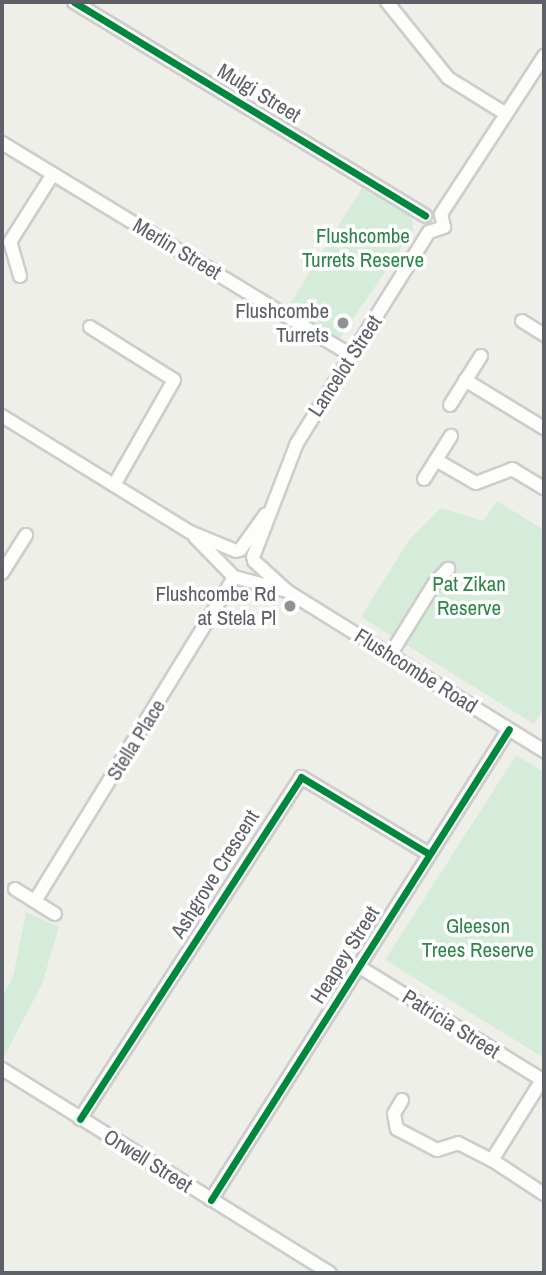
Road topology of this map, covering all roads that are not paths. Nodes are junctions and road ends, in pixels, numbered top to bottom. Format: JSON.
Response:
{"nodes":[{"id":1,"x":74,"y":2,"type":"edge"},
{"id":2,"x":387,"y":2,"type":"edge"},
{"id":3,"x":544,"y":56,"type":"edge"},
{"id":4,"x":506,"y":114,"type":"junction"},
{"id":5,"x":2,"y":143,"type":"edge"},
{"id":6,"x":53,"y":174,"type":"junction"},
{"id":7,"x":441,"y":214,"type":"junction"},
{"id":8,"x":425,"y":215,"type":"junction"},
{"id":9,"x":429,"y":232,"type":"junction"},
{"id":10,"x":20,"y":276,"type":"dead end"},
{"id":11,"x":522,"y":320,"type":"dead end"},
{"id":12,"x":90,"y":327,"type":"dead end"},
{"id":13,"x":544,"y":335,"type":"edge"},
{"id":14,"x":352,"y":355,"type":"junction"},
{"id":15,"x":481,"y":356,"type":"dead end"},
{"id":16,"x":465,"y":380,"type":"junction"},
{"id":17,"x":450,"y":405,"type":"dead end"},
{"id":18,"x":2,"y":416,"type":"edge"},
{"id":19,"x":544,"y":428,"type":"edge"},
{"id":20,"x":451,"y":436,"type":"dead end"},
{"id":21,"x":436,"y":460,"type":"junction"},
{"id":22,"x":424,"y":478,"type":"dead end"},
{"id":23,"x":114,"y":485,"type":"junction"},
{"id":24,"x":544,"y":488,"type":"edge"},
{"id":25,"x":273,"y":505,"type":"junction"},
{"id":26,"x":190,"y":532,"type":"junction"},
{"id":27,"x":26,"y":535,"type":"dead end"},
{"id":28,"x":238,"y":550,"type":"junction"},
{"id":29,"x":254,"y":559,"type":"junction"},
{"id":30,"x":448,"y":569,"type":"dead end"},
{"id":31,"x":2,"y":573,"type":"edge"},
{"id":32,"x":234,"y":575,"type":"junction"},
{"id":33,"x":287,"y":591,"type":"junction"},
{"id":34,"x":390,"y":655,"type":"junction"},
{"id":35,"x":509,"y":729,"type":"junction"},
{"id":36,"x":544,"y":751,"type":"edge"},
{"id":37,"x":429,"y":854,"type":"junction"},
{"id":38,"x":15,"y":889,"type":"dead end"},
{"id":39,"x":35,"y":901,"type":"junction"},
{"id":40,"x":55,"y":914,"type":"dead end"},
{"id":41,"x":358,"y":966,"type":"junction"},
{"id":42,"x":2,"y":1069,"type":"edge"},
{"id":43,"x":543,"y":1080,"type":"edge"},
{"id":44,"x":402,"y":1100,"type":"dead end"},
{"id":45,"x":80,"y":1119,"type":"junction"},
{"id":46,"x":492,"y":1160,"type":"junction"},
{"id":47,"x":544,"y":1194,"type":"edge"},
{"id":48,"x":211,"y":1200,"type":"junction"},
{"id":49,"x":330,"y":1273,"type":"edge"}],
"edges":[{"from":1,"to":8,"type":"street","name":"Mulgi Street"},
{"from":2,"to":4,"type":"street"},
{"from":3,"to":4,"type":"street"},
{"from":4,"to":7,"type":"street"},
{"from":5,"to":6,"type":"street","name":"Merlin Street"},
{"from":6,"to":10,"type":"street"},
{"from":6,"to":14,"type":"street","name":"Merlin Street"},
{"from":7,"to":8,"type":"street"},
{"from":7,"to":9,"type":"street","name":"Lancelot Street"},
{"from":8,"to":9,"type":"street"},
{"from":9,"to":14,"type":"street","name":"Lancelot Street"},
{"from":11,"to":13,"type":"street"},
{"from":12,"to":23,"type":"street"},
{"from":14,"to":25,"type":"street","name":"Lancelot Street"},
{"from":15,"to":16,"type":"street"},
{"from":16,"to":17,"type":"street"},
{"from":16,"to":19,"type":"street"},
{"from":18,"to":23,"type":"street","name":"Flushcombe Road"},
{"from":20,"to":21,"type":"street"},
{"from":21,"to":22,"type":"street"},
{"from":21,"to":24,"type":"street"},
{"from":23,"to":26,"type":"street","name":"Flushcombe Road"},
{"from":25,"to":28,"type":"street","name":"Lancelot Street"},
{"from":25,"to":29,"type":"street","name":"Lancelot Street"},
{"from":26,"to":28,"type":"street","name":"Flushcombe Road"},
{"from":26,"to":32,"type":"street","name":"Flushcombe Road"},
{"from":27,"to":31,"type":"street"},
{"from":28,"to":29,"type":"street","name":"Flushcombe Road"},
{"from":28,"to":32,"type":"street","name":"Lancelot Street"},
{"from":29,"to":32,"type":"street","name":"Lancelot Street"},
{"from":29,"to":33,"type":"street","name":"Flushcombe Road"},
{"from":30,"to":34,"type":"street"},
{"from":32,"to":33,"type":"street","name":"Flushcombe Road"},
{"from":32,"to":39,"type":"street","name":"Stella Place"},
{"from":33,"to":34,"type":"street","name":"Flushcombe Road"},
{"from":34,"to":35,"type":"street","name":"Flushcombe Road"},
{"from":35,"to":36,"type":"street","name":"Flushcombe Road"},
{"from":35,"to":37,"type":"street","name":"Heapey Street"},
{"from":37,"to":41,"type":"street","name":"Heapey Street"},
{"from":37,"to":45,"type":"street","name":"Ashgrove Crescent"},
{"from":38,"to":39,"type":"street"},
{"from":39,"to":40,"type":"street"},
{"from":41,"to":43,"type":"street","name":"Patricia Street"},
{"from":41,"to":48,"type":"street","name":"Heapey Street"},
{"from":42,"to":45,"type":"street","name":"Orwell Street"},
{"from":43,"to":46,"type":"street"},
{"from":44,"to":46,"type":"street"},
{"from":45,"to":48,"type":"street","name":"Orwell Street"},
{"from":46,"to":47,"type":"street"},
{"from":48,"to":49,"type":"street","name":"Orwell Street"}]}
